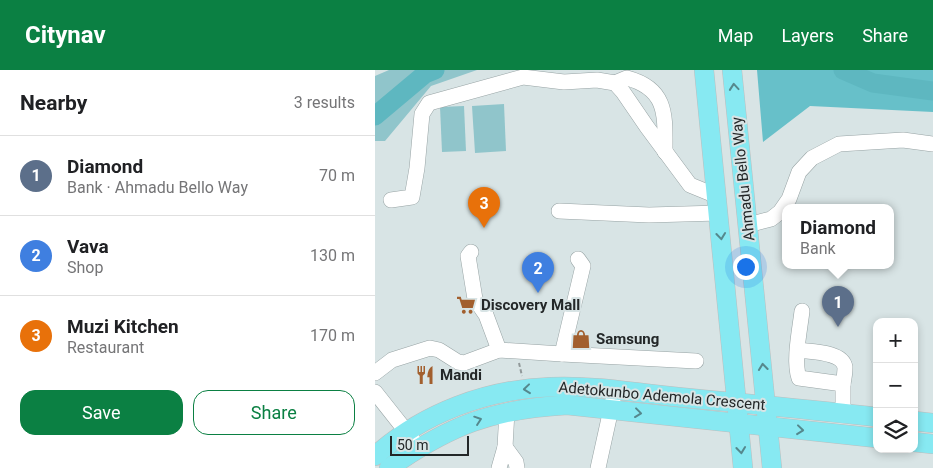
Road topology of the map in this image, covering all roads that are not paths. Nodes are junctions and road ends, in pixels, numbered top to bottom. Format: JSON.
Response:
{"nodes":[{"id":1,"x":704,"y":70,"type":"edge"},
{"id":2,"x":733,"y":70,"type":"edge"},
{"id":3,"x":615,"y":83,"type":"junction"},
{"id":4,"x":933,"y":144,"type":"edge"},
{"id":5,"x":665,"y":152,"type":"junction"},
{"id":6,"x":391,"y":200,"type":"dead end"},
{"id":7,"x":718,"y":204,"type":"junction"},
{"id":8,"x":786,"y":204,"type":"edge"},
{"id":9,"x":782,"y":209,"type":"edge"},
{"id":10,"x":559,"y":210,"type":"dead end"},
{"id":11,"x":748,"y":225,"type":"junction"},
{"id":12,"x":471,"y":252,"type":"dead end"},
{"id":13,"x":578,"y":259,"type":"dead end"},
{"id":14,"x":802,"y":311,"type":"dead end"},
{"id":15,"x":499,"y":350,"type":"junction"},
{"id":16,"x":798,"y":350,"type":"junction"},
{"id":17,"x":562,"y":354,"type":"junction"},
{"id":18,"x":696,"y":361,"type":"dead end"},
{"id":19,"x":375,"y":373,"type":"edge"},
{"id":20,"x":843,"y":384,"type":"junction"},
{"id":21,"x":615,"y":391,"type":"junction"},
{"id":22,"x":375,"y":392,"type":"edge"},
{"id":23,"x":737,"y":403,"type":"junction"},
{"id":24,"x":767,"y":406,"type":"junction"},
{"id":25,"x":611,"y":410,"type":"junction"},
{"id":26,"x":507,"y":411,"type":"junction"},
{"id":27,"x":843,"y":413,"type":"junction"},
{"id":28,"x":873,"y":417,"type":"edge"},
{"id":29,"x":918,"y":421,"type":"edge"},
{"id":30,"x":933,"y":423,"type":"edge"},
{"id":31,"x":739,"y":424,"type":"junction"},
{"id":32,"x":769,"y":427,"type":"junction"},
{"id":33,"x":407,"y":432,"type":"junction"},
{"id":34,"x":873,"y":438,"type":"edge"},
{"id":35,"x":918,"y":442,"type":"edge"},
{"id":36,"x":933,"y":444,"type":"edge"},
{"id":37,"x":419,"y":447,"type":"junction"},
{"id":38,"x":505,"y":447,"type":"junction"},
{"id":39,"x":375,"y":456,"type":"edge"},
{"id":40,"x":389,"y":468,"type":"edge"},
{"id":41,"x":499,"y":468,"type":"edge"},
{"id":42,"x":517,"y":468,"type":"edge"},
{"id":43,"x":598,"y":468,"type":"edge"},
{"id":44,"x":743,"y":468,"type":"edge"},
{"id":45,"x":772,"y":468,"type":"edge"}],
"edges":[{"from":1,"to":7,"type":"main road","name":"Ahmadu Bello Way"},
{"from":11,"to":2,"type":"main road","name":"Ahmadu Bello Way","one_way":true},
{"from":3,"to":5,"type":"street"},
{"from":3,"to":5,"type":"street"},
{"from":3,"to":6,"type":"street"},
{"from":4,"to":8,"type":"street"},
{"from":5,"to":7,"type":"street"},
{"from":7,"to":10,"type":"street"},
{"from":7,"to":23,"type":"main road","name":"Ahmadu Bello Way","one_way":true},
{"from":9,"to":11,"type":"street"},
{"from":24,"to":11,"type":"main road","name":"Ahmadu Bello Way","one_way":true},
{"from":12,"to":15,"type":"street"},
{"from":13,"to":17,"type":"street"},
{"from":14,"to":16,"type":"street"},
{"from":15,"to":17,"type":"street"},
{"from":15,"to":19,"type":"street"},
{"from":16,"to":20,"type":"street"},
{"from":16,"to":20,"type":"street"},
{"from":17,"to":18,"type":"street"},
{"from":20,"to":27,"type":"street"},
{"from":21,"to":23,"type":"main road","name":"Adetokunbo Ademola Crescent"},
{"from":21,"to":25,"type":"street"},
{"from":21,"to":33,"type":"main road","name":"Adetokunbo Ademola Crescent","one_way":true},
{"from":22,"to":33,"type":"street"},
{"from":23,"to":24,"type":"main road","name":"Adetokunbo Ademola Crescent"},
{"from":23,"to":31,"type":"main road","name":"Ahmadu Bello Way"},
{"from":24,"to":27,"type":"main road","name":"Adetokunbo Ademola Crescent"},
{"from":24,"to":32,"type":"main road","name":"Ahmadu Bello Way"},
{"from":25,"to":26,"type":"main road","name":"Adetokunbo Ademola Crescent"},
{"from":25,"to":31,"type":"main road","name":"Adetokunbo Ademola Crescent","one_way":true},
{"from":25,"to":43,"type":"street"},
{"from":37,"to":26,"type":"main road","name":"Adetokunbo Ademola Crescent","one_way":true},
{"from":26,"to":38,"type":"street"},
{"from":27,"to":28,"type":"main road","name":"Adetokunbo Ademola Crescent"},
{"from":29,"to":30,"type":"main road"},
{"from":31,"to":32,"type":"main road","name":"Adetokunbo Ademola Crescent"},
{"from":31,"to":44,"type":"main road","name":"Ahmadu Bello Way","one_way":true},
{"from":32,"to":34,"type":"main road","name":"Adetokunbo Ademola Crescent","one_way":true},
{"from":32,"to":45,"type":"main road","name":"Ahmadu Bello Way"},
{"from":33,"to":37,"type":"street"},
{"from":33,"to":39,"type":"main road","name":"Adetokunbo Ademola Crescent"},
{"from":35,"to":36,"type":"main road"},
{"from":37,"to":40,"type":"main road","name":"Adetokunbo Ademola Crescent"},
{"from":38,"to":41,"type":"street"},
{"from":38,"to":42,"type":"street"}]}
